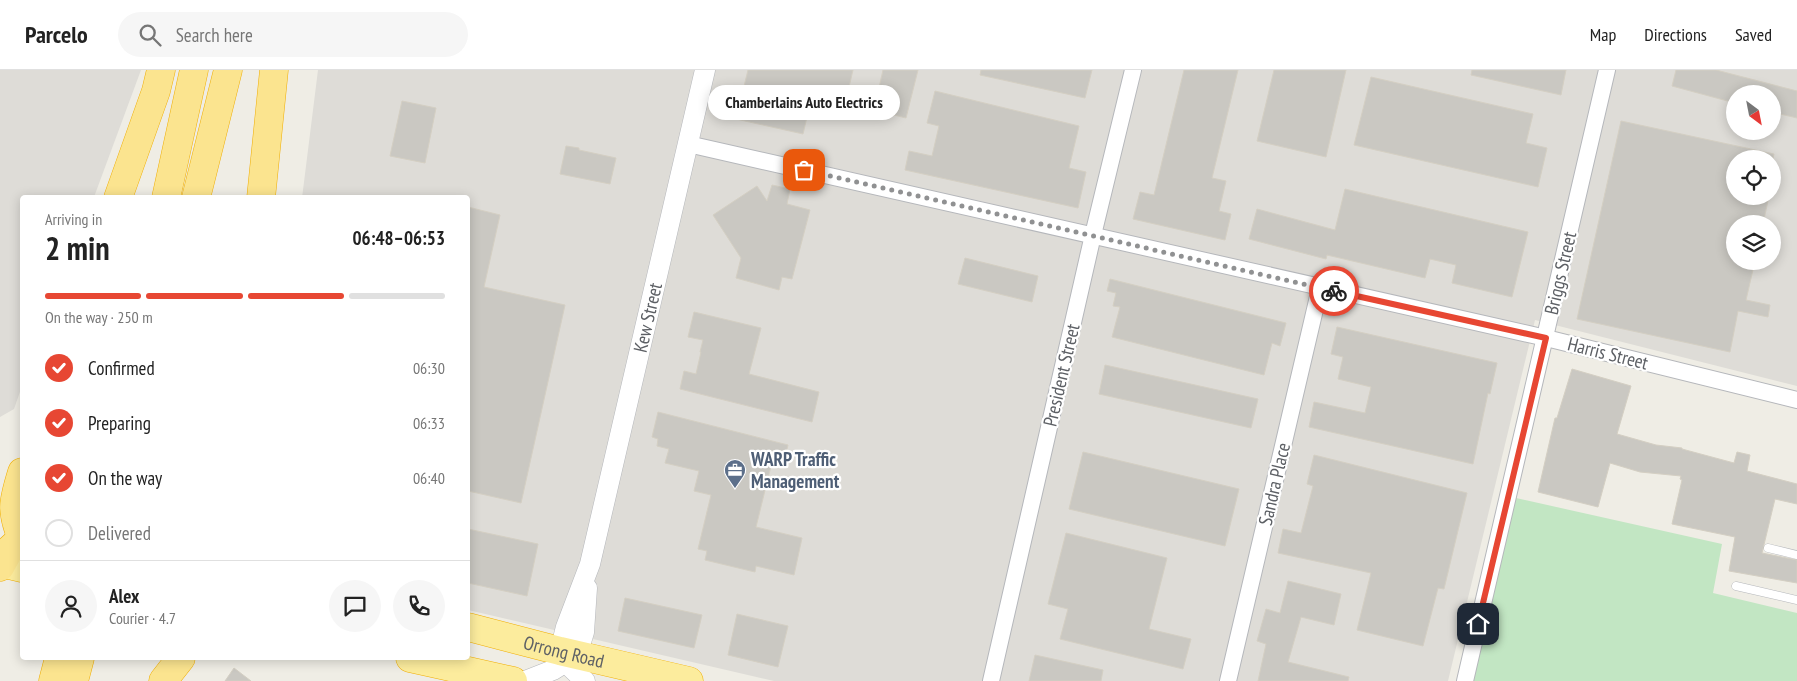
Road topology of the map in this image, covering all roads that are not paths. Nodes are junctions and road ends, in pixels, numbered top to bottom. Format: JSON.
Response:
{"nodes":[{"id":1,"x":161,"y":70,"type":"edge"},
{"id":2,"x":194,"y":70,"type":"edge"},
{"id":3,"x":228,"y":70,"type":"edge"},
{"id":4,"x":274,"y":70,"type":"edge"},
{"id":5,"x":704,"y":70,"type":"edge"},
{"id":6,"x":1133,"y":70,"type":"edge"},
{"id":7,"x":1607,"y":70,"type":"edge"},
{"id":8,"x":688,"y":144,"type":"junction"},
{"id":9,"x":119,"y":195,"type":"edge"},
{"id":10,"x":167,"y":195,"type":"edge"},
{"id":11,"x":197,"y":195,"type":"edge"},
{"id":12,"x":260,"y":195,"type":"edge"},
{"id":13,"x":1093,"y":235,"type":"junction"},
{"id":14,"x":1320,"y":288,"type":"junction"},
{"id":15,"x":1546,"y":338,"type":"junction"},
{"id":16,"x":1797,"y":400,"type":"edge"},
{"id":17,"x":20,"y":455,"type":"edge"},
{"id":18,"x":0,"y":468,"type":"edge"},
{"id":19,"x":20,"y":479,"type":"edge"},
{"id":20,"x":17,"y":526,"type":"edge"},
{"id":21,"x":1768,"y":548,"type":"dead end"},
{"id":22,"x":1797,"y":555,"type":"edge"},
{"id":23,"x":6,"y":565,"type":"edge"},
{"id":24,"x":1736,"y":586,"type":"dead end"},
{"id":25,"x":1797,"y":600,"type":"edge"},
{"id":26,"x":470,"y":628,"type":"edge"},
{"id":27,"x":568,"y":656,"type":"junction"},
{"id":28,"x":59,"y":660,"type":"edge"},
{"id":29,"x":79,"y":660,"type":"edge"},
{"id":30,"x":161,"y":660,"type":"edge"},
{"id":31,"x":180,"y":660,"type":"edge"},
{"id":32,"x":419,"y":660,"type":"edge"},
{"id":33,"x":54,"y":681,"type":"edge"},
{"id":34,"x":74,"y":681,"type":"edge"},
{"id":35,"x":156,"y":681,"type":"edge"},
{"id":36,"x":163,"y":681,"type":"edge"},
{"id":37,"x":513,"y":681,"type":"edge"},
{"id":38,"x":525,"y":681,"type":"edge"},
{"id":39,"x":585,"y":681,"type":"edge"},
{"id":40,"x":689,"y":681,"type":"edge"},
{"id":41,"x":991,"y":681,"type":"edge"},
{"id":42,"x":1228,"y":681,"type":"edge"},
{"id":43,"x":1465,"y":681,"type":"edge"}],
"edges":[{"from":1,"to":9,"type":"highway"},
{"from":2,"to":10,"type":"highway"},
{"from":3,"to":11,"type":"highway"},
{"from":4,"to":12,"type":"highway"},
{"from":5,"to":8,"type":"street","name":"Kew Street"},
{"from":6,"to":13,"type":"street","name":"President Street"},
{"from":7,"to":15,"type":"street","name":"Briggs Street"},
{"from":8,"to":13,"type":"street","name":"Harris Street"},
{"from":8,"to":27,"type":"street","name":"Kew Street"},
{"from":13,"to":14,"type":"street","name":"Harris Street"},
{"from":13,"to":41,"type":"street","name":"President Street"},
{"from":14,"to":15,"type":"street","name":"Harris Street"},
{"from":14,"to":42,"type":"street","name":"Sandra Place"},
{"from":15,"to":16,"type":"street","name":"Harris Street"},
{"from":15,"to":43,"type":"street","name":"Briggs Street"},
{"from":17,"to":18,"type":"highway"},
{"from":19,"to":20,"type":"highway"},
{"from":20,"to":23,"type":"highway"},
{"from":21,"to":22,"type":"lane"},
{"from":24,"to":25,"type":"lane"},
{"from":26,"to":27,"type":"highway","name":"Orrong Road"},
{"from":27,"to":38,"type":"street"},
{"from":27,"to":39,"type":"street"},
{"from":27,"to":40,"type":"highway","name":"Orrong Road"},
{"from":28,"to":33,"type":"highway"},
{"from":29,"to":34,"type":"highway"},
{"from":30,"to":35,"type":"highway"},
{"from":31,"to":36,"type":"highway"},
{"from":32,"to":37,"type":"highway"}]}
